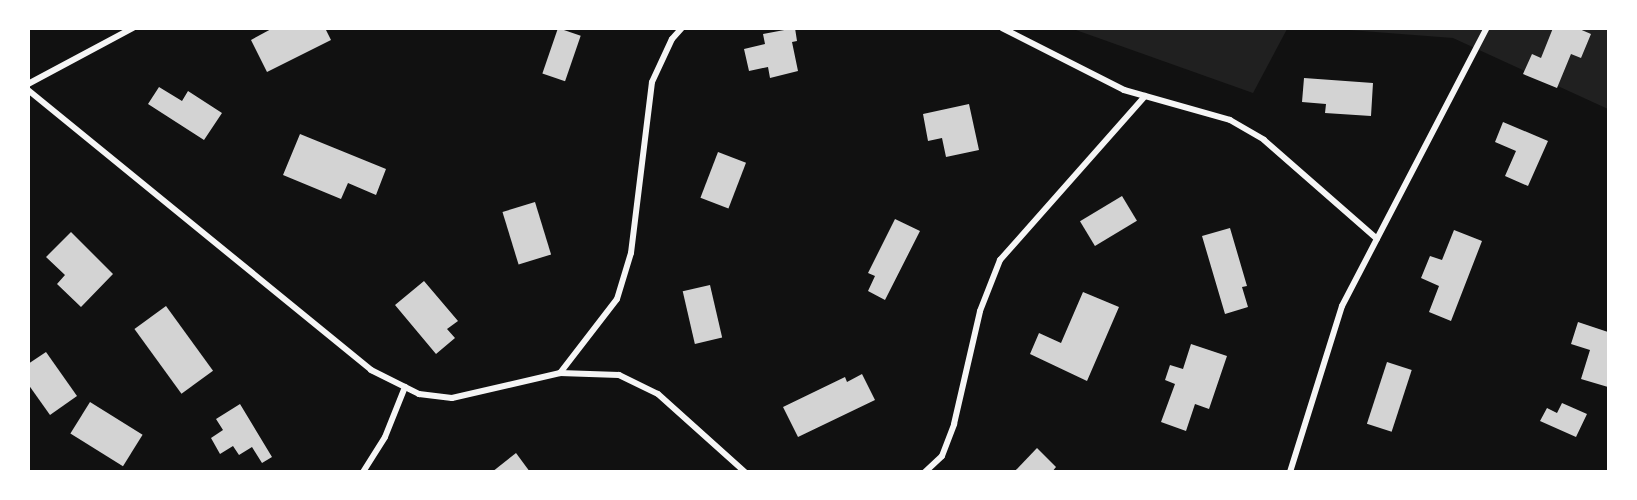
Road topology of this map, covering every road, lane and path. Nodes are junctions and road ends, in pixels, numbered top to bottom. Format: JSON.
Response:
{"nodes":[{"id":1,"x":133,"y":28,"type":"edge"},
{"id":2,"x":682,"y":28,"type":"edge"},
{"id":3,"x":1002,"y":28,"type":"edge"},
{"id":4,"x":1487,"y":28,"type":"edge"},
{"id":5,"x":28,"y":84,"type":"edge"},
{"id":6,"x":28,"y":90,"type":"edge"},
{"id":7,"x":1145,"y":96,"type":"junction"},
{"id":8,"x":1377,"y":240,"type":"junction"},
{"id":9,"x":560,"y":373,"type":"junction"},
{"id":10,"x":405,"y":387,"type":"junction"},
{"id":11,"x":363,"y":471,"type":"edge"},
{"id":12,"x":745,"y":471,"type":"edge"},
{"id":13,"x":926,"y":471,"type":"edge"},
{"id":14,"x":1290,"y":471,"type":"edge"}],
"edges":[{"from":1,"to":5,"type":"street"},
{"from":2,"to":9,"type":"street"},
{"from":3,"to":7,"type":"street"},
{"from":4,"to":8,"type":"street"},
{"from":6,"to":10,"type":"street"},
{"from":7,"to":8,"type":"street"},
{"from":7,"to":13,"type":"street"},
{"from":8,"to":14,"type":"street"},
{"from":9,"to":10,"type":"street"},
{"from":9,"to":12,"type":"street"},
{"from":10,"to":11,"type":"street"}]}
